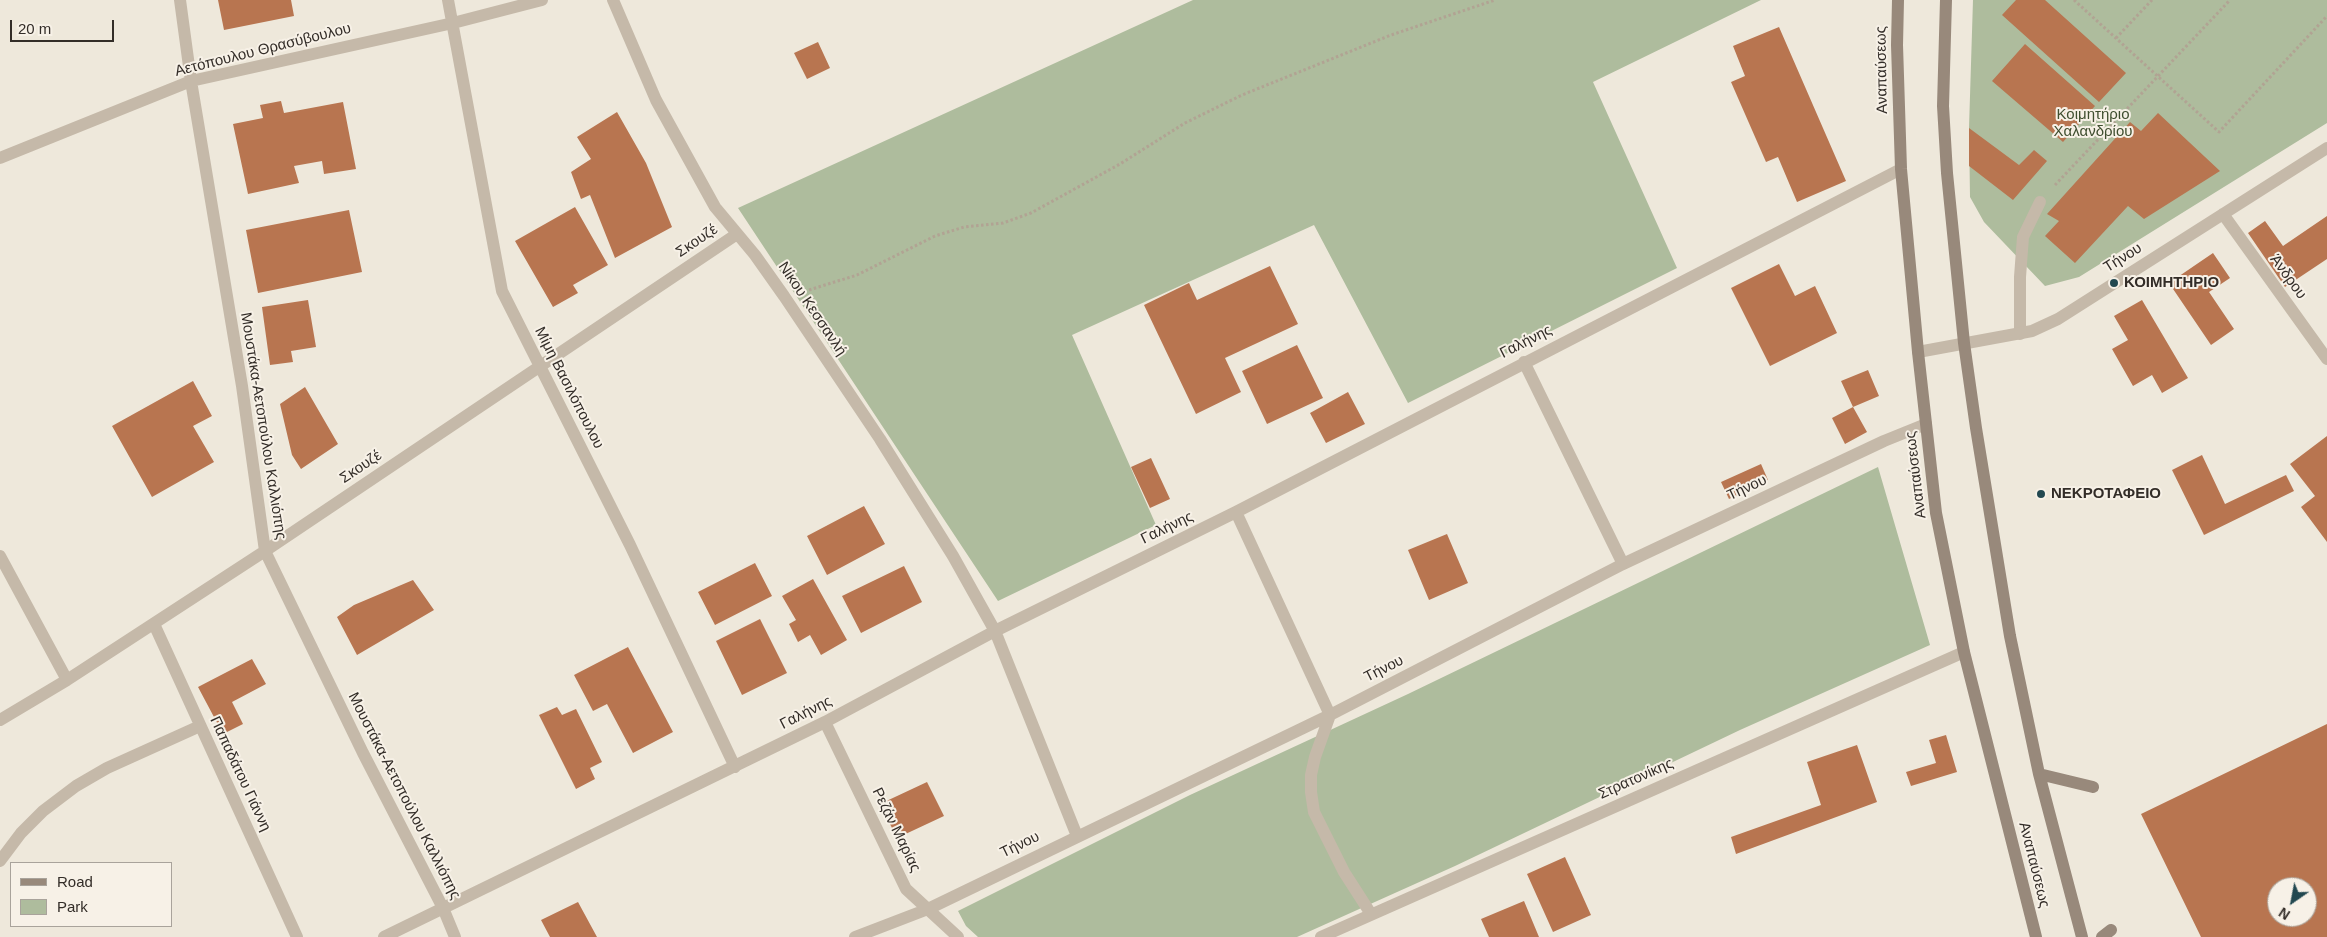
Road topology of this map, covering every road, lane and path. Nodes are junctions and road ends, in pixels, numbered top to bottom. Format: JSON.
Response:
{"nodes":[{"id":1,"x":180,"y":0,"type":"edge"},
{"id":2,"x":448,"y":0,"type":"edge"},
{"id":3,"x":542,"y":0,"type":"edge"},
{"id":4,"x":614,"y":0,"type":"edge"},
{"id":5,"x":1496,"y":0,"type":"edge"},
{"id":6,"x":1898,"y":0,"type":"edge"},
{"id":7,"x":1946,"y":0,"type":"edge"},
{"id":8,"x":2074,"y":0,"type":"edge"},
{"id":9,"x":2152,"y":0,"type":"edge"},
{"id":10,"x":2230,"y":0,"type":"edge"},
{"id":11,"x":2327,"y":16,"type":"edge"},
{"id":12,"x":453,"y":22,"type":"junction"},
{"id":13,"x":2116,"y":38,"type":"junction"},
{"id":14,"x":2158,"y":76,"type":"junction"},
{"id":15,"x":191,"y":81,"type":"junction"},
{"id":16,"x":2327,"y":148,"type":"edge"},
{"id":17,"x":0,"y":158,"type":"edge"},
{"id":18,"x":1901,"y":169,"type":"junction"},
{"id":19,"x":2040,"y":202,"type":"joint"},
{"id":20,"x":2222,"y":214,"type":"junction"},
{"id":21,"x":737,"y":234,"type":"junction"},
{"id":22,"x":784,"y":296,"type":"junction"},
{"id":23,"x":2020,"y":334,"type":"junction"},
{"id":24,"x":1964,"y":343,"type":"junction"},
{"id":25,"x":1918,"y":352,"type":"junction"},
{"id":26,"x":2327,"y":359,"type":"edge"},
{"id":27,"x":1524,"y":362,"type":"junction"},
{"id":28,"x":539,"y":367,"type":"junction"},
{"id":29,"x":1926,"y":424,"type":"junction"},
{"id":30,"x":1236,"y":512,"type":"junction"},
{"id":31,"x":265,"y":551,"type":"junction"},
{"id":32,"x":0,"y":556,"type":"edge"},
{"id":33,"x":1623,"y":564,"type":"junction"},
{"id":34,"x":154,"y":624,"type":"junction"},
{"id":35,"x":995,"y":631,"type":"junction"},
{"id":36,"x":1964,"y":652,"type":"junction"},
{"id":37,"x":67,"y":680,"type":"junction"},
{"id":38,"x":1330,"y":715,"type":"junction"},
{"id":39,"x":0,"y":720,"type":"edge"},
{"id":40,"x":825,"y":722,"type":"junction"},
{"id":41,"x":200,"y":726,"type":"junction"},
{"id":42,"x":736,"y":766,"type":"junction"},
{"id":43,"x":2039,"y":774,"type":"junction"},
{"id":44,"x":2093,"y":787,"type":"dead end"},
{"id":45,"x":1077,"y":836,"type":"junction"},
{"id":46,"x":0,"y":861,"type":"edge"},
{"id":47,"x":443,"y":908,"type":"junction"},
{"id":48,"x":928,"y":909,"type":"junction"},
{"id":49,"x":1371,"y":914,"type":"junction"},
{"id":50,"x":2034,"y":936,"type":"edge"},
{"id":51,"x":297,"y":937,"type":"edge"},
{"id":52,"x":384,"y":937,"type":"edge"},
{"id":53,"x":455,"y":937,"type":"edge"},
{"id":54,"x":855,"y":937,"type":"edge"},
{"id":55,"x":958,"y":937,"type":"edge"},
{"id":56,"x":1321,"y":937,"type":"edge"},
{"id":57,"x":2082,"y":937,"type":"edge"}],
"edges":[{"from":1,"to":15,"type":"street","name":"Μουστάκα-Αετοπούλου Καλλιόπης"},
{"from":2,"to":12,"type":"street","name":"Μίμη Βασιλόπουλου"},
{"from":3,"to":12,"type":"street","name":"Αετόπουλου Θρασύβουλου"},
{"from":4,"to":21,"type":"street","name":"Νίκου Κεσσανλή"},
{"from":5,"to":22,"type":"path"},
{"from":6,"to":18,"type":"main road","name":"Αναπαύσεως"},
{"from":7,"to":24,"type":"main road","name":"Αναπαύσεως"},
{"from":8,"to":13,"type":"path"},
{"from":9,"to":13,"type":"path"},
{"from":10,"to":14,"type":"path"},
{"from":11,"to":14,"type":"path"},
{"from":12,"to":15,"type":"street","name":"Αετόπουλου Θρασύβουλου"},
{"from":12,"to":28,"type":"street","name":"Μίμη Βασιλόπουλου"},
{"from":13,"to":14,"type":"path"},
{"from":14,"to":19,"type":"path"},
{"from":15,"to":17,"type":"street","name":"Αετόπουλου Θρασύβουλου"},
{"from":15,"to":31,"type":"street","name":"Μουστάκα-Αετοπούλου Καλλιόπης"},
{"from":16,"to":20,"type":"street","name":"Τήνου"},
{"from":18,"to":25,"type":"main road","name":"Αναπαύσεως"},
{"from":18,"to":27,"type":"street","name":"Γαλήνης"},
{"from":19,"to":23,"type":"street"},
{"from":20,"to":23,"type":"street","name":"Τήνου"},
{"from":20,"to":26,"type":"street","name":"Άνδρου"},
{"from":21,"to":22,"type":"street","name":"Νίκου Κεσσανλή"},
{"from":21,"to":28,"type":"street","name":"Σκουζέ"},
{"from":22,"to":35,"type":"street","name":"Νίκου Κεσσανλή"},
{"from":23,"to":24,"type":"street","name":"Τήνου"},
{"from":24,"to":25,"type":"street","name":"Τήνου"},
{"from":24,"to":43,"type":"main road","name":"Αναπαύσεως"},
{"from":25,"to":29,"type":"main road","name":"Αναπαύσεως"},
{"from":27,"to":30,"type":"street","name":"Γαλήνης"},
{"from":27,"to":33,"type":"street"},
{"from":28,"to":31,"type":"street","name":"Σκουζέ"},
{"from":28,"to":42,"type":"street","name":"Μίμη Βασιλόπουλου"},
{"from":29,"to":33,"type":"street","name":"Τήνου"},
{"from":29,"to":36,"type":"main road","name":"Αναπαύσεως"},
{"from":30,"to":35,"type":"street","name":"Γαλήνης"},
{"from":30,"to":38,"type":"street"},
{"from":31,"to":34,"type":"street","name":"Σκουζέ"},
{"from":31,"to":47,"type":"street","name":"Μουστάκα-Αετοπούλου Καλλιόπης"},
{"from":32,"to":37,"type":"street"},
{"from":33,"to":38,"type":"street","name":"Τήνου"},
{"from":34,"to":37,"type":"street","name":"Σκουζέ"},
{"from":34,"to":41,"type":"street","name":"Παπαδάτου Γιάννη"},
{"from":35,"to":40,"type":"street","name":"Γαλήνης"},
{"from":35,"to":45,"type":"street","name":"Νίκου Κεσσανλή"},
{"from":36,"to":49,"type":"street","name":"Στρατονίκης"},
{"from":36,"to":50,"type":"main road","name":"Αναπαύσεως"},
{"from":37,"to":39,"type":"street","name":"Σκουζέ"},
{"from":38,"to":45,"type":"street","name":"Τήνου"},
{"from":38,"to":49,"type":"street"},
{"from":40,"to":42,"type":"street","name":"Γαλήνης"},
{"from":40,"to":48,"type":"street","name":"Ρεζάν Μαρίας"},
{"from":41,"to":46,"type":"street"},
{"from":41,"to":51,"type":"street","name":"Παπαδάτου Γιάννη"},
{"from":42,"to":47,"type":"street","name":"Γαλήνης"},
{"from":43,"to":44,"type":"main road"},
{"from":43,"to":57,"type":"main road","name":"Αναπαύσεως"},
{"from":45,"to":48,"type":"street","name":"Τήνου"},
{"from":47,"to":52,"type":"street","name":"Γαλήνης"},
{"from":47,"to":53,"type":"street","name":"Μουστάκα-Αετοπούλου Καλλιόπης"},
{"from":48,"to":54,"type":"street","name":"Τήνου"},
{"from":48,"to":55,"type":"street","name":"Ρεζάν Μαρίας"},
{"from":49,"to":56,"type":"street","name":"Στρατονίκης"}]}
